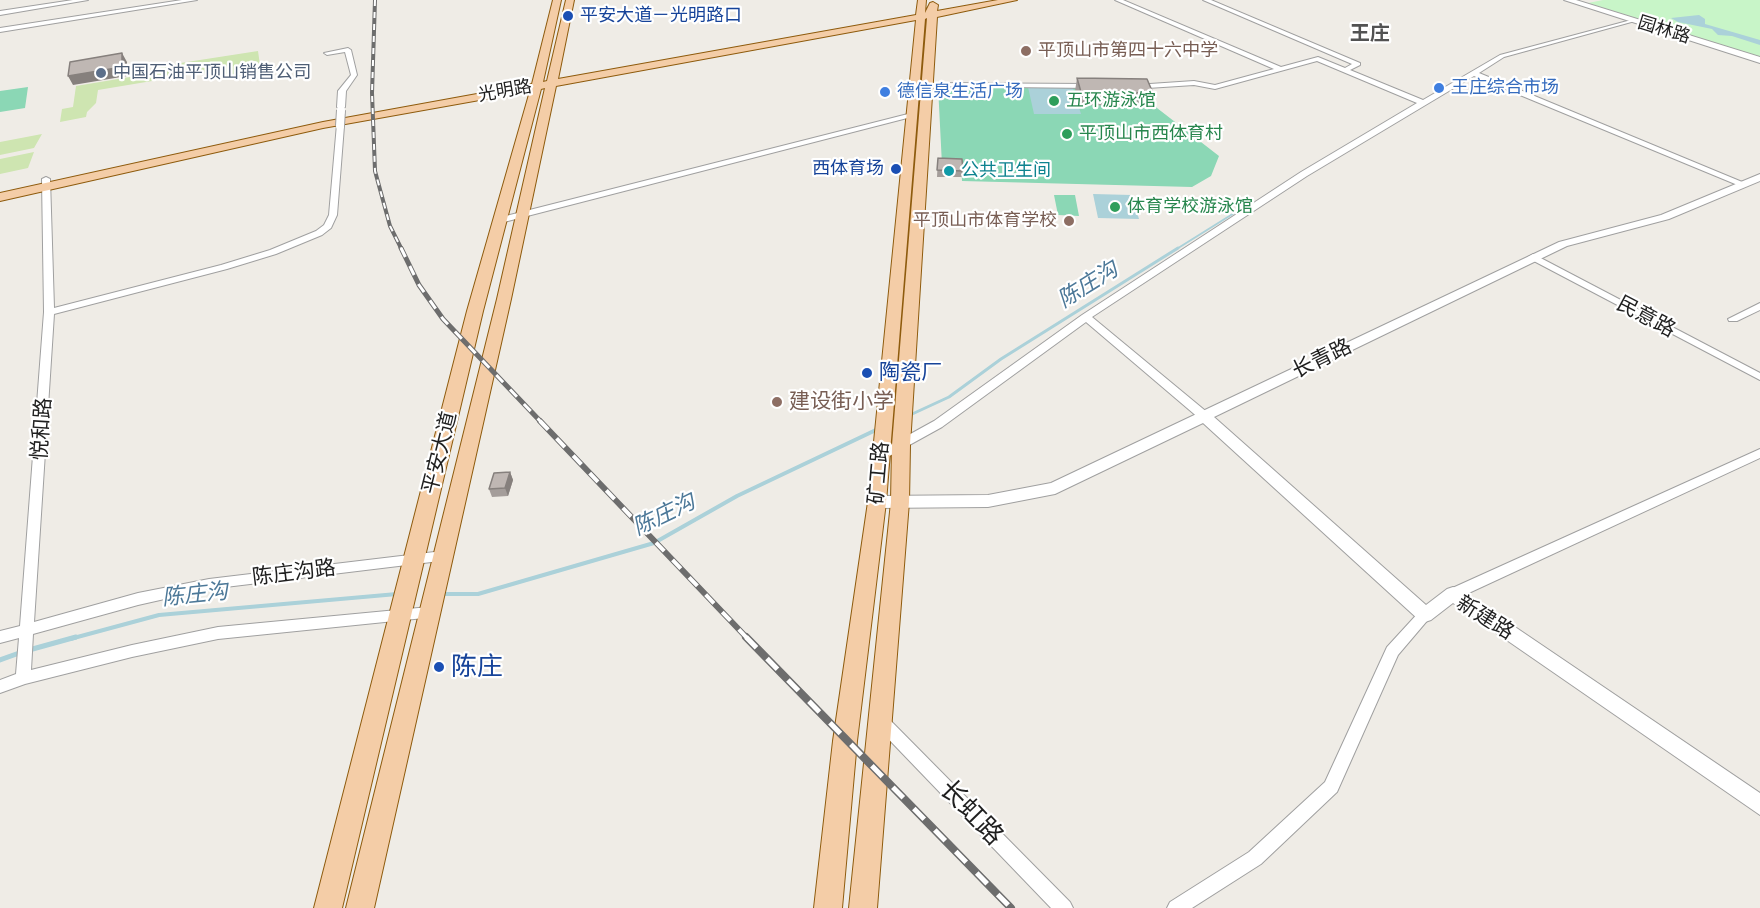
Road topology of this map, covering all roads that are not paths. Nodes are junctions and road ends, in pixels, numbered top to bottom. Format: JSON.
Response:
{"nodes":[{"id":1,"x":85,"y":0,"type":"edge"},
{"id":2,"x":194,"y":0,"type":"edge"},
{"id":3,"x":557,"y":0,"type":"edge"},
{"id":4,"x":570,"y":0,"type":"edge"},
{"id":5,"x":985,"y":0,"type":"edge"},
{"id":6,"x":1013,"y":0,"type":"edge"},
{"id":7,"x":1118,"y":0,"type":"edge"},
{"id":8,"x":1206,"y":0,"type":"edge"},
{"id":9,"x":1568,"y":0,"type":"edge"},
{"id":10,"x":927,"y":9,"type":"edge"},
{"id":11,"x":0,"y":13,"type":"edge"},
{"id":12,"x":1633,"y":20,"type":"junction"},
{"id":13,"x":0,"y":30,"type":"edge"},
{"id":14,"x":327,"y":53,"type":"dead end"},
{"id":15,"x":1760,"y":60,"type":"edge"},
{"id":16,"x":1280,"y":69,"type":"junction"},
{"id":17,"x":1346,"y":70,"type":"junction"},
{"id":18,"x":1473,"y":73,"type":"junction"},
{"id":19,"x":546,"y":80,"type":"junction"},
{"id":20,"x":929,"y":85,"type":"junction"},
{"id":21,"x":1104,"y":87,"type":"edge"},
{"id":22,"x":1127,"y":87,"type":"edge"},
{"id":23,"x":1423,"y":103,"type":"junction"},
{"id":24,"x":911,"y":116,"type":"junction"},
{"id":25,"x":1760,"y":177,"type":"edge"},
{"id":26,"x":46,"y":182,"type":"junction"},
{"id":27,"x":1743,"y":184,"type":"junction"},
{"id":28,"x":0,"y":189,"type":"edge"},
{"id":29,"x":0,"y":196,"type":"edge"},
{"id":30,"x":520,"y":216,"type":"junction"},
{"id":31,"x":501,"y":220,"type":"junction"},
{"id":32,"x":1533,"y":257,"type":"junction"},
{"id":33,"x":1760,"y":306,"type":"edge"},
{"id":34,"x":49,"y":312,"type":"junction"},
{"id":35,"x":1086,"y":317,"type":"junction"},
{"id":36,"x":1733,"y":319,"type":"dead end"},
{"id":37,"x":1760,"y":377,"type":"edge"},
{"id":38,"x":1204,"y":416,"type":"junction"},
{"id":39,"x":891,"y":445,"type":"junction"},
{"id":40,"x":1760,"y":453,"type":"edge"},
{"id":41,"x":877,"y":502,"type":"junction"},
{"id":42,"x":900,"y":502,"type":"junction"},
{"id":43,"x":441,"y":561,"type":"junction"},
{"id":44,"x":413,"y":564,"type":"junction"},
{"id":45,"x":1453,"y":594,"type":"junction"},
{"id":46,"x":430,"y":606,"type":"junction"},
{"id":47,"x":403,"y":609,"type":"junction"},
{"id":48,"x":1425,"y":615,"type":"junction"},
{"id":49,"x":28,"y":631,"type":"junction"},
{"id":50,"x":0,"y":638,"type":"edge"},
{"id":51,"x":24,"y":672,"type":"junction"},
{"id":52,"x":0,"y":687,"type":"edge"},
{"id":53,"x":879,"y":719,"type":"junction"},
{"id":54,"x":1760,"y":805,"type":"edge"},
{"id":55,"x":327,"y":908,"type":"edge"},
{"id":56,"x":360,"y":908,"type":"edge"},
{"id":57,"x":828,"y":908,"type":"edge"},
{"id":58,"x":863,"y":908,"type":"edge"},
{"id":59,"x":1064,"y":908,"type":"edge"},
{"id":60,"x":1176,"y":908,"type":"edge"}],
"edges":[{"from":1,"to":11,"type":"street"},
{"from":2,"to":13,"type":"street"},
{"from":3,"to":19,"type":"main road","name":"平安大道"},
{"from":4,"to":19,"type":"main road","name":"平安大道"},
{"from":5,"to":10,"type":"main road","name":"光明路"},
{"from":6,"to":10,"type":"main road","name":"光明路"},
{"from":7,"to":16,"type":"street"},
{"from":8,"to":17,"type":"street"},
{"from":9,"to":12,"type":"street","name":"园林路"},
{"from":10,"to":19,"type":"main road","name":"光明路"},
{"from":10,"to":20,"type":"main road","name":"矿工路"},
{"from":10,"to":24,"type":"main road","name":"矿工路"},
{"from":12,"to":15,"type":"street","name":"园林路"},
{"from":12,"to":18,"type":"street"},
{"from":14,"to":34,"type":"street","bridge":true},
{"from":16,"to":17,"type":"street"},
{"from":16,"to":22,"type":"street"},
{"from":17,"to":23,"type":"street"},
{"from":18,"to":23,"type":"street"},
{"from":18,"to":27,"type":"street"},
{"from":19,"to":26,"type":"main road","name":"光明路"},
{"from":19,"to":30,"type":"main road","name":"平安大道"},
{"from":19,"to":31,"type":"main road","name":"平安大道"},
{"from":20,"to":21,"type":"street"},
{"from":20,"to":39,"type":"main road","name":"矿工路"},
{"from":23,"to":35,"type":"street"},
{"from":24,"to":30,"type":"street"},
{"from":24,"to":39,"type":"main road","name":"矿工路"},
{"from":25,"to":27,"type":"street","name":"长青路"},
{"from":26,"to":28,"type":"main road","name":"光明路"},
{"from":26,"to":29,"type":"main road","name":"光明路"},
{"from":26,"to":34,"type":"street","name":"悦和路"},
{"from":27,"to":32,"type":"street","name":"长青路"},
{"from":30,"to":31,"type":"street"},
{"from":30,"to":43,"type":"main road","name":"平安大道"},
{"from":31,"to":44,"type":"main road","name":"平安大道"},
{"from":32,"to":37,"type":"street","name":"民意路"},
{"from":32,"to":38,"type":"street","name":"长青路"},
{"from":33,"to":36,"type":"street"},
{"from":34,"to":49,"type":"street","name":"悦和路"},
{"from":35,"to":38,"type":"street"},
{"from":35,"to":39,"type":"street"},
{"from":38,"to":42,"type":"street","name":"长青路"},
{"from":38,"to":48,"type":"street","name":"新建路"},
{"from":39,"to":41,"type":"main road","name":"矿工路"},
{"from":39,"to":42,"type":"main road","name":"矿工路"},
{"from":40,"to":45,"type":"street"},
{"from":41,"to":42,"type":"street","name":"长青路"},
{"from":41,"to":57,"type":"main road","name":"矿工路"},
{"from":42,"to":53,"type":"main road","name":"矿工路"},
{"from":43,"to":44,"type":"street","name":"陈庄沟路"},
{"from":43,"to":46,"type":"main road","name":"平安大道"},
{"from":44,"to":47,"type":"main road","name":"平安大道"},
{"from":44,"to":49,"type":"street","name":"陈庄沟路"},
{"from":45,"to":48,"type":"street","name":"新建路"},
{"from":45,"to":54,"type":"street","name":"新建路"},
{"from":46,"to":47,"type":"street"},
{"from":46,"to":56,"type":"main road","name":"平安大道"},
{"from":47,"to":51,"type":"street"},
{"from":47,"to":55,"type":"main road","name":"平安大道"},
{"from":48,"to":60,"type":"street"},
{"from":49,"to":50,"type":"street","name":"陈庄沟路"},
{"from":49,"to":51,"type":"street","name":"悦和路"},
{"from":51,"to":52,"type":"street"},
{"from":53,"to":58,"type":"main road","name":"矿工路"},
{"from":53,"to":59,"type":"street","name":"长虹路"}]}
